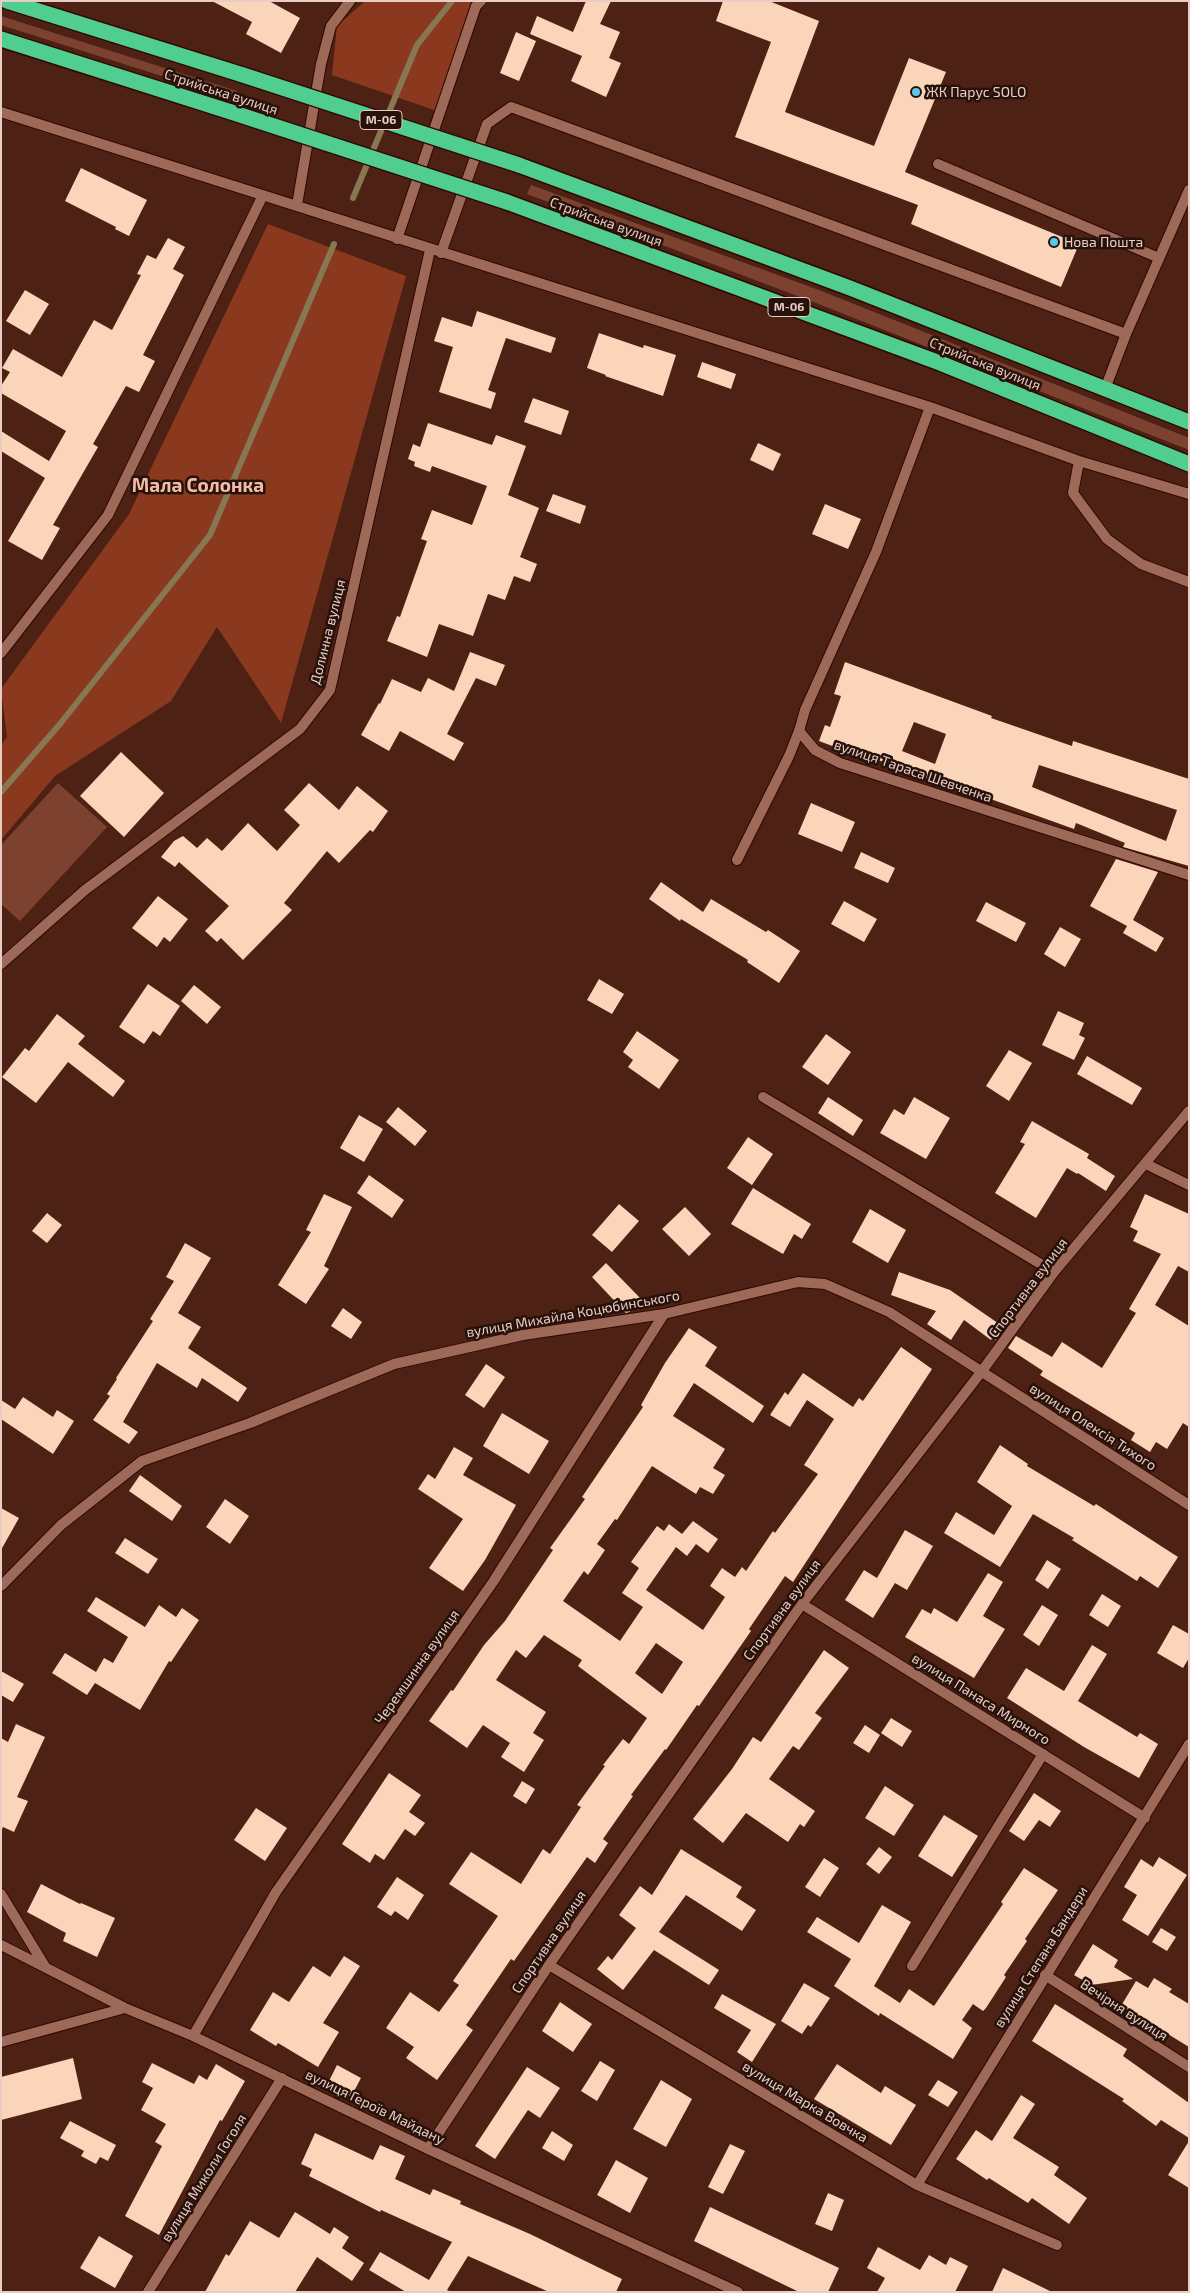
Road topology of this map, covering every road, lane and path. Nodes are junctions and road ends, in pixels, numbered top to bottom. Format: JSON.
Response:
{"nodes":[{"id":1,"x":7,"y":1,"type":"edge"},
{"id":2,"x":350,"y":1,"type":"edge"},
{"id":3,"x":481,"y":1,"type":"edge"},
{"id":4,"x":1,"y":39,"type":"edge"},
{"id":5,"x":1,"y":112,"type":"edge"},
{"id":6,"x":938,"y":164,"type":"dead end"},
{"id":7,"x":1189,"y":190,"type":"edge"},
{"id":8,"x":263,"y":195,"type":"junction"},
{"id":9,"x":297,"y":205,"type":"junction"},
{"id":10,"x":397,"y":239,"type":"junction"},
{"id":11,"x":430,"y":250,"type":"junction"},
{"id":12,"x":441,"y":253,"type":"junction"},
{"id":13,"x":1160,"y":258,"type":"junction"},
{"id":14,"x":1126,"y":334,"type":"junction"},
{"id":15,"x":1105,"y":389,"type":"junction"},
{"id":16,"x":930,"y":407,"type":"junction"},
{"id":17,"x":1189,"y":422,"type":"edge"},
{"id":18,"x":1078,"y":461,"type":"junction"},
{"id":19,"x":1189,"y":464,"type":"edge"},
{"id":20,"x":1189,"y":494,"type":"edge"},
{"id":21,"x":1189,"y":582,"type":"edge"},
{"id":22,"x":1,"y":653,"type":"edge"},
{"id":23,"x":799,"y":731,"type":"junction"},
{"id":24,"x":737,"y":860,"type":"dead end"},
{"id":25,"x":1189,"y":874,"type":"edge"},
{"id":26,"x":1,"y":964,"type":"edge"},
{"id":27,"x":763,"y":1097,"type":"dead end"},
{"id":28,"x":1189,"y":1110,"type":"edge"},
{"id":29,"x":1146,"y":1164,"type":"junction"},
{"id":30,"x":1189,"y":1184,"type":"edge"},
{"id":31,"x":1054,"y":1272,"type":"junction"},
{"id":32,"x":664,"y":1314,"type":"junction"},
{"id":33,"x":982,"y":1371,"type":"junction"},
{"id":34,"x":1189,"y":1505,"type":"edge"},
{"id":35,"x":1,"y":1586,"type":"edge"},
{"id":36,"x":802,"y":1604,"type":"junction"},
{"id":37,"x":1189,"y":1744,"type":"edge"},
{"id":38,"x":1043,"y":1754,"type":"junction"},
{"id":39,"x":1145,"y":1818,"type":"junction"},
{"id":40,"x":1,"y":1894,"type":"edge"},
{"id":41,"x":1,"y":1944,"type":"edge"},
{"id":42,"x":549,"y":1965,"type":"junction"},
{"id":43,"x":912,"y":1966,"type":"dead end"},
{"id":44,"x":47,"y":1969,"type":"junction"},
{"id":45,"x":1045,"y":1975,"type":"junction"},
{"id":46,"x":125,"y":2008,"type":"junction"},
{"id":47,"x":193,"y":2036,"type":"junction"},
{"id":48,"x":1,"y":2042,"type":"edge"},
{"id":49,"x":1189,"y":2067,"type":"edge"},
{"id":50,"x":282,"y":2078,"type":"junction"},
{"id":51,"x":428,"y":2149,"type":"junction"},
{"id":52,"x":917,"y":2185,"type":"junction"},
{"id":53,"x":1057,"y":2245,"type":"dead end"},
{"id":54,"x":148,"y":2292,"type":"edge"},
{"id":55,"x":738,"y":2292,"type":"edge"}],
"edges":[{"from":1,"to":15,"type":"highway","name":"Стрийська вулиця","number":"М-06","bridge":true},
{"from":2,"to":9,"type":"street"},
{"from":3,"to":10,"type":"street"},
{"from":4,"to":19,"type":"highway","name":"Стрийська вулиця","number":"М-06","bridge":true},
{"from":5,"to":8,"type":"street"},
{"from":6,"to":13,"type":"street"},
{"from":7,"to":13,"type":"street"},
{"from":8,"to":9,"type":"street"},
{"from":8,"to":22,"type":"street"},
{"from":9,"to":10,"type":"street"},
{"from":10,"to":11,"type":"street"},
{"from":11,"to":12,"type":"street"},
{"from":11,"to":26,"type":"street","name":"Долинна вулиця"},
{"from":12,"to":14,"type":"street"},
{"from":12,"to":16,"type":"street"},
{"from":13,"to":14,"type":"street"},
{"from":14,"to":15,"type":"street"},
{"from":15,"to":17,"type":"highway","name":"Стрийська вулиця","number":"М-06"},
{"from":16,"to":18,"type":"street"},
{"from":16,"to":23,"type":"street"},
{"from":18,"to":20,"type":"street"},
{"from":18,"to":21,"type":"street"},
{"from":23,"to":24,"type":"street"},
{"from":23,"to":25,"type":"street","name":"вулиця Тараса Шевченка"},
{"from":27,"to":31,"type":"street"},
{"from":28,"to":29,"type":"street","name":"Спортивна вулиця"},
{"from":29,"to":30,"type":"street"},
{"from":29,"to":31,"type":"street","name":"Спортивна вулиця"},
{"from":31,"to":33,"type":"street","name":"Спортивна вулиця"},
{"from":32,"to":33,"type":"street","name":"вулиця Михайла Коцюбинського"},
{"from":32,"to":35,"type":"street","name":"вулиця Михайла Коцюбинського"},
{"from":32,"to":47,"type":"street","name":"Черемшинна вулиця"},
{"from":33,"to":34,"type":"street","name":"вулиця Олексія Тихого"},
{"from":33,"to":36,"type":"street","name":"Спортивна вулиця"},
{"from":36,"to":38,"type":"street","name":"вулиця Панаса Мирного"},
{"from":36,"to":42,"type":"street","name":"Спортивна вулиця"},
{"from":37,"to":39,"type":"street","name":"вулиця Степана Бандери"},
{"from":38,"to":39,"type":"street","name":"вулиця Панаса Мирного"},
{"from":38,"to":43,"type":"street"},
{"from":39,"to":45,"type":"street","name":"вулиця Степана Бандери"},
{"from":40,"to":44,"type":"street"},
{"from":41,"to":44,"type":"street","name":"вулиця Героїв Майдану"},
{"from":42,"to":51,"type":"street","name":"Спортивна вулиця"},
{"from":42,"to":52,"type":"street","name":"вулиця Марка Вовчка"},
{"from":44,"to":46,"type":"street","name":"вулиця Героїв Майдану"},
{"from":45,"to":49,"type":"street","name":"Вечірня вулиця"},
{"from":45,"to":52,"type":"street","name":"вулиця Степана Бандери"},
{"from":46,"to":47,"type":"street","name":"вулиця Героїв Майдану"},
{"from":46,"to":48,"type":"street"},
{"from":47,"to":50,"type":"street","name":"вулиця Героїв Майдану"},
{"from":50,"to":51,"type":"street","name":"вулиця Героїв Майдану"},
{"from":50,"to":54,"type":"street","name":"вулиця Миколи Гоголя"},
{"from":51,"to":55,"type":"street","name":"вулиця Героїв Майдану"},
{"from":52,"to":53,"type":"street","name":"вулиця Марка Вовчка"}]}
